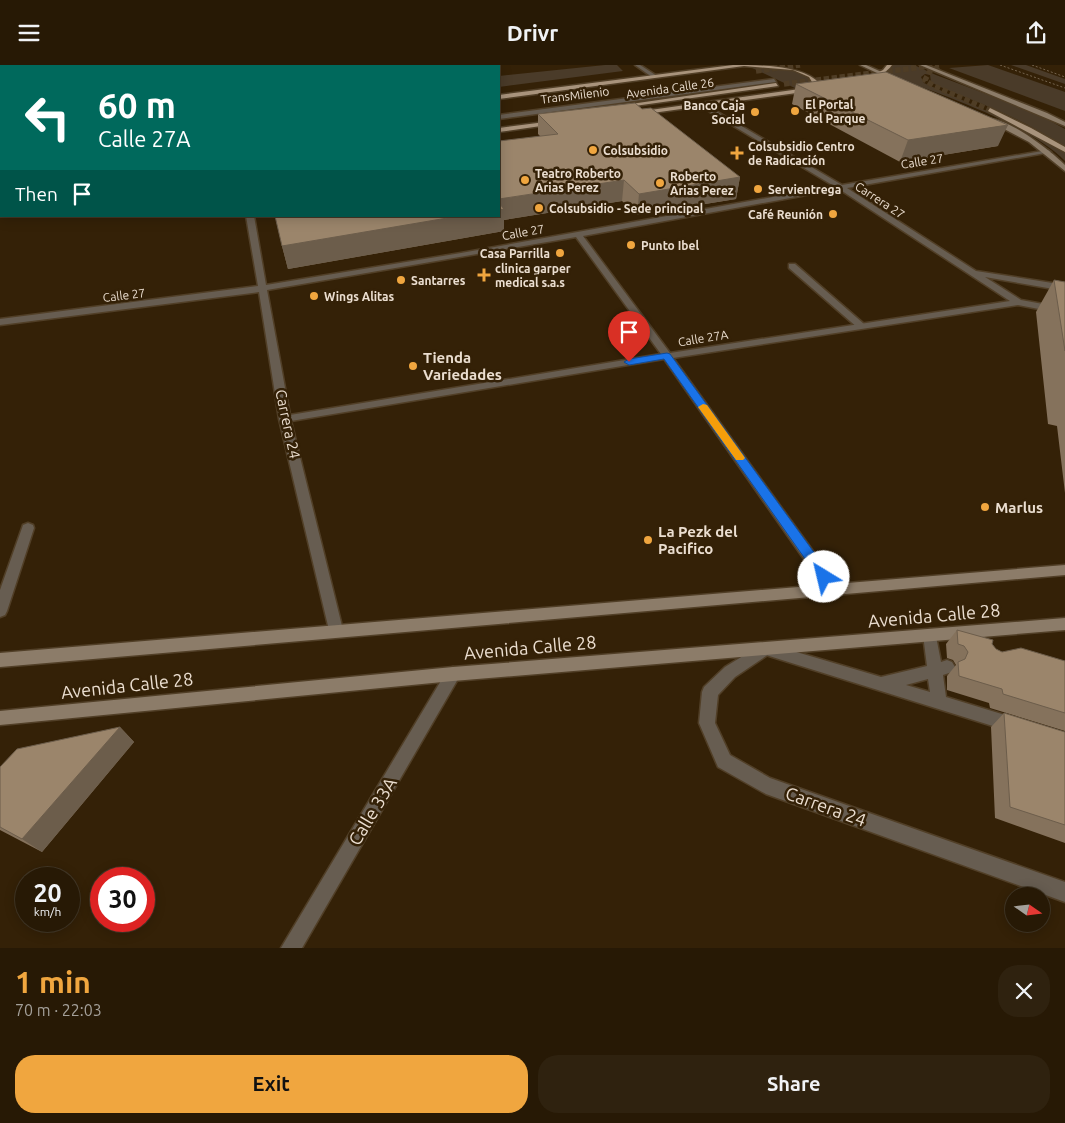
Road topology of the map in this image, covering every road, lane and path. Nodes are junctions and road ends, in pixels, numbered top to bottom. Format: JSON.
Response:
{"nodes":[{"id":1,"x":637,"y":65,"type":"edge"},
{"id":2,"x":744,"y":65,"type":"edge"},
{"id":3,"x":862,"y":65,"type":"edge"},
{"id":4,"x":890,"y":65,"type":"edge"},
{"id":5,"x":922,"y":65,"type":"edge"},
{"id":6,"x":1000,"y":65,"type":"edge"},
{"id":7,"x":1032,"y":65,"type":"edge"},
{"id":8,"x":756,"y":71,"type":"tunnel mouth"},
{"id":9,"x":746,"y":72,"type":"dead end"},
{"id":10,"x":882,"y":74,"type":"junction"},
{"id":11,"x":654,"y":76,"type":"junction"},
{"id":12,"x":1065,"y":77,"type":"edge"},
{"id":13,"x":774,"y":81,"type":"tunnel mouth"},
{"id":14,"x":873,"y":83,"type":"edge"},
{"id":15,"x":784,"y":84,"type":"tunnel mouth"},
{"id":16,"x":896,"y":84,"type":"edge"},
{"id":17,"x":816,"y":88,"type":"edge"},
{"id":18,"x":1065,"y":88,"type":"edge"},
{"id":19,"x":799,"y":91,"type":"junction"},
{"id":20,"x":625,"y":93,"type":"dead end"},
{"id":21,"x":500,"y":97,"type":"edge"},
{"id":22,"x":702,"y":105,"type":"junction"},
{"id":23,"x":990,"y":110,"type":"tunnel mouth"},
{"id":24,"x":500,"y":111,"type":"edge"},
{"id":25,"x":634,"y":113,"type":"edge"},
{"id":26,"x":980,"y":115,"type":"tunnel mouth"},
{"id":27,"x":500,"y":117,"type":"edge"},
{"id":28,"x":500,"y":123,"type":"edge"},
{"id":29,"x":557,"y":123,"type":"edge"},
{"id":30,"x":1065,"y":124,"type":"edge"},
{"id":31,"x":500,"y":130,"type":"edge"},
{"id":32,"x":1065,"y":150,"type":"edge"},
{"id":33,"x":1048,"y":152,"type":"junction"},
{"id":34,"x":1065,"y":169,"type":"edge"},
{"id":35,"x":839,"y":187,"type":"junction"},
{"id":36,"x":250,"y":217,"type":"edge"},
{"id":37,"x":578,"y":235,"type":"junction"},
{"id":38,"x":792,"y":266,"type":"dead end"},
{"id":39,"x":972,"y":272,"type":"junction"},
{"id":40,"x":264,"y":288,"type":"junction"},
{"id":41,"x":1065,"y":288,"type":"edge"},
{"id":42,"x":1018,"y":302,"type":"junction"},
{"id":43,"x":1065,"y":311,"type":"edge"},
{"id":44,"x":0,"y":322,"type":"edge"},
{"id":45,"x":860,"y":326,"type":"junction"},
{"id":46,"x":667,"y":356,"type":"junction"},
{"id":47,"x":285,"y":419,"type":"junction"},
{"id":48,"x":28,"y":528,"type":"dead end"},
{"id":49,"x":1065,"y":570,"type":"edge"},
{"id":50,"x":834,"y":591,"type":"junction"},
{"id":51,"x":0,"y":611,"type":"edge"},
{"id":52,"x":1065,"y":624,"type":"edge"},
{"id":53,"x":336,"y":630,"type":"junction"},
{"id":54,"x":930,"y":635,"type":"junction"},
{"id":55,"x":764,"y":649,"type":"junction"},
{"id":56,"x":0,"y":660,"type":"edge"},
{"id":57,"x":942,"y":669,"type":"junction"},
{"id":58,"x":453,"y":674,"type":"junction"},
{"id":59,"x":882,"y":684,"type":"junction"},
{"id":60,"x":940,"y":702,"type":"junction"},
{"id":61,"x":0,"y":718,"type":"edge"},
{"id":62,"x":1029,"y":729,"type":"edge"},
{"id":63,"x":1065,"y":892,"type":"edge"},
{"id":64,"x":291,"y":948,"type":"edge"}],
"edges":[{"from":1,"to":11,"type":"street"},
{"from":2,"to":11,"type":"main road"},
{"from":2,"to":19,"type":"main road"},
{"from":3,"to":10,"type":"main road"},
{"from":4,"to":10,"type":"main road"},
{"from":5,"to":30,"type":"main road"},
{"from":6,"to":18,"type":"path"},
{"from":7,"to":12,"type":"path"},
{"from":8,"to":9,"type":"main road"},
{"from":10,"to":14,"type":"main road"},
{"from":10,"to":16,"type":"main road"},
{"from":11,"to":21,"type":"main road"},
{"from":13,"to":27,"type":"street","name":"TransMilenio"},
{"from":15,"to":28,"type":"main road","name":"Avenida Calle 26"},
{"from":17,"to":19,"type":"main road"},
{"from":19,"to":22,"type":"main road"},
{"from":20,"to":24,"type":"street","name":"TransMilenio"},
{"from":22,"to":25,"type":"main road"},
{"from":22,"to":35,"type":"street","name":"Carrera 27"},
{"from":23,"to":32,"type":"main road"},
{"from":26,"to":33,"type":"main road"},
{"from":29,"to":31,"type":"main road"},
{"from":33,"to":34,"type":"main road"},
{"from":33,"to":35,"type":"street","name":"Calle 27"},
{"from":35,"to":37,"type":"street","name":"Calle 27"},
{"from":35,"to":39,"type":"street","name":"Carrera 27"},
{"from":36,"to":40,"type":"street","name":"Carrera 24"},
{"from":37,"to":40,"type":"street","name":"Calle 27"},
{"from":37,"to":46,"type":"street"},
{"from":38,"to":45,"type":"street"},
{"from":39,"to":41,"type":"street"},
{"from":39,"to":42,"type":"street","name":"Carrera 27"},
{"from":40,"to":44,"type":"street","name":"Calle 27"},
{"from":40,"to":47,"type":"street","name":"Carrera 24"},
{"from":42,"to":43,"type":"street","name":"Calle 27A"},
{"from":42,"to":45,"type":"street","name":"Calle 27A"},
{"from":45,"to":46,"type":"street","name":"Calle 27A"},
{"from":46,"to":47,"type":"street","name":"Calle 27A"},
{"from":46,"to":50,"type":"street"},
{"from":47,"to":53,"type":"street","name":"Carrera 24"},
{"from":48,"to":51,"type":"street"},
{"from":49,"to":50,"type":"main road","name":"Avenida Calle 28"},
{"from":50,"to":53,"type":"main road","name":"Avenida Calle 28"},
{"from":52,"to":54,"type":"main road","name":"Avenida Calle 28"},
{"from":53,"to":56,"type":"main road","name":"Avenida Calle 28"},
{"from":54,"to":55,"type":"main road","name":"Avenida Calle 28"},
{"from":54,"to":57,"type":"street"},
{"from":55,"to":58,"type":"main road","name":"Avenida Calle 28"},
{"from":55,"to":59,"type":"street"},
{"from":55,"to":63,"type":"street","name":"Carrera 24"},
{"from":57,"to":59,"type":"street"},
{"from":57,"to":60,"type":"street"},
{"from":58,"to":61,"type":"main road","name":"Avenida Calle 28"},
{"from":58,"to":64,"type":"street","name":"Calle 33A"},
{"from":59,"to":60,"type":"street"},
{"from":60,"to":62,"type":"street"}]}
